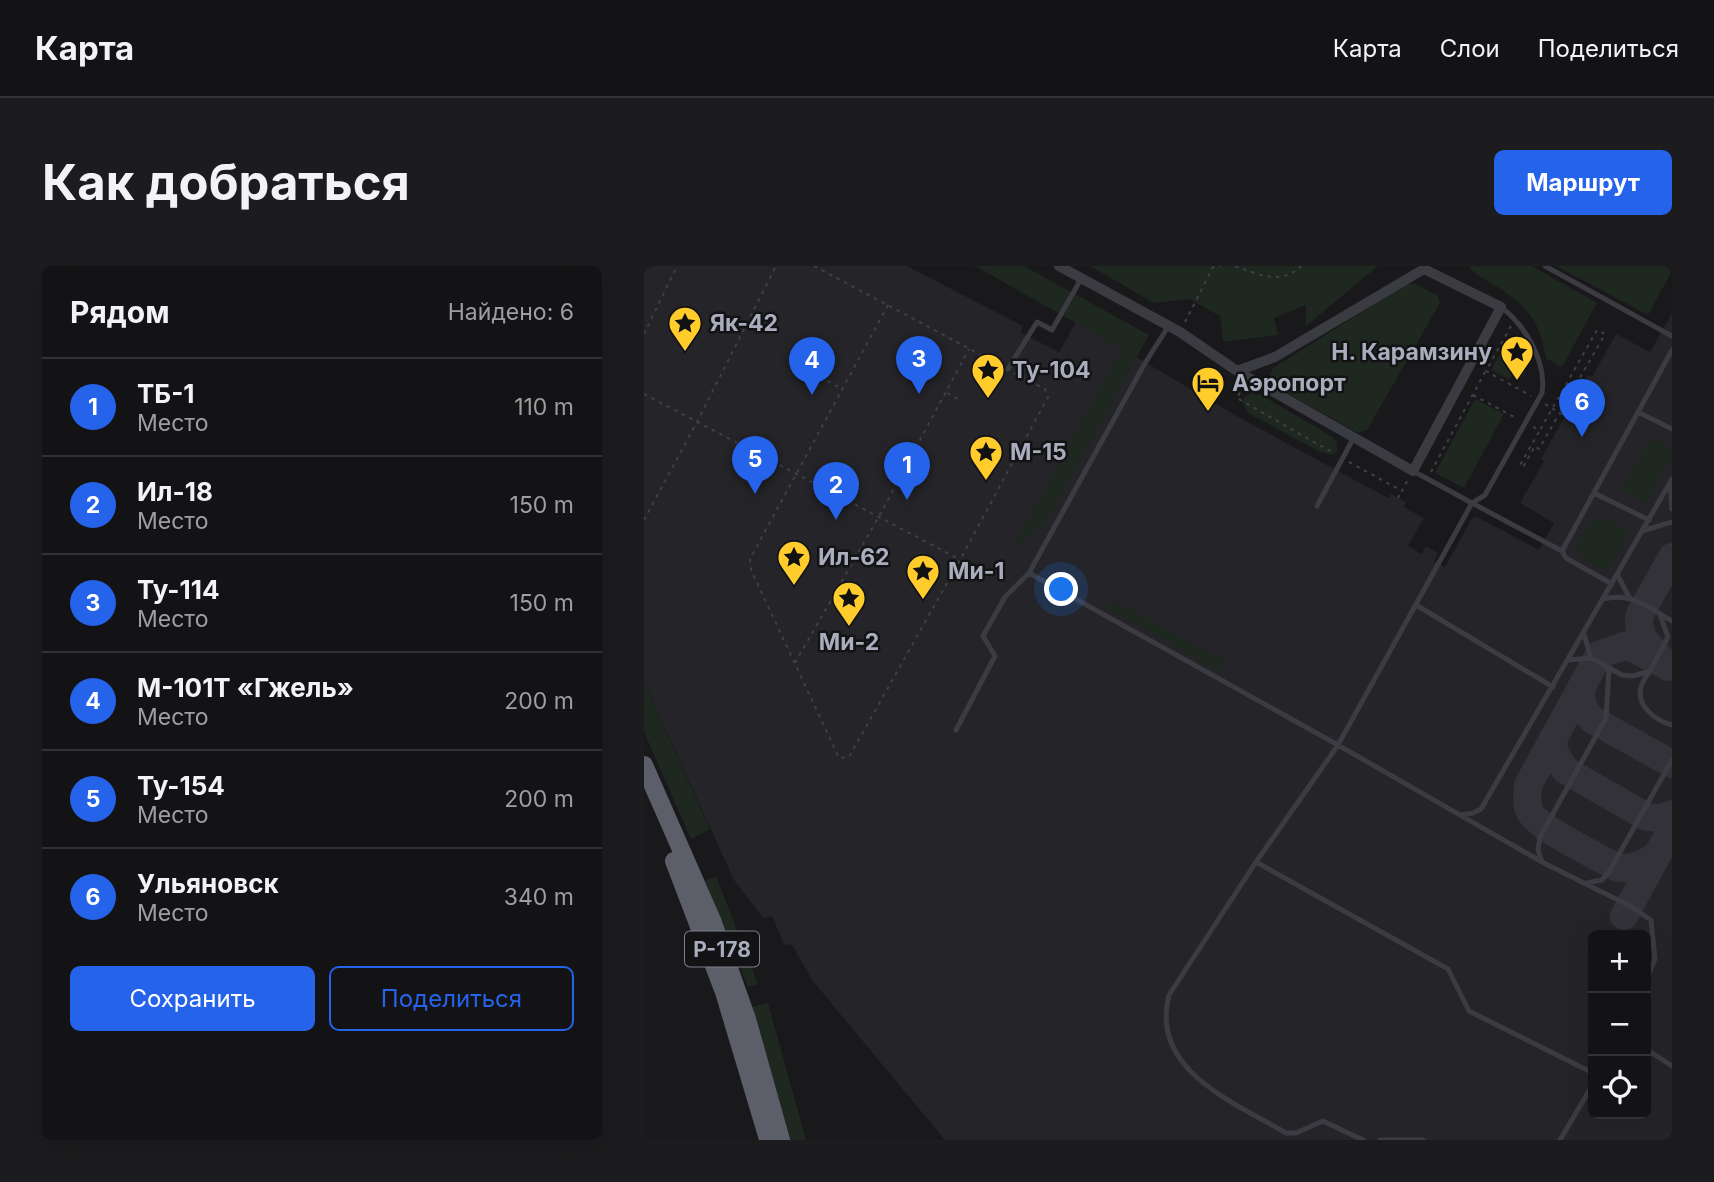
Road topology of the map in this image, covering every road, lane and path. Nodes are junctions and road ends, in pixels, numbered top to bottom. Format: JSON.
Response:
{"nodes":[{"id":1,"x":677,"y":266,"type":"edge"},
{"id":2,"x":776,"y":266,"type":"edge"},
{"id":3,"x":814,"y":266,"type":"edge"},
{"id":4,"x":1059,"y":266,"type":"edge"},
{"id":5,"x":1221,"y":266,"type":"edge"},
{"id":6,"x":1235,"y":266,"type":"edge"},
{"id":7,"x":1300,"y":266,"type":"edge"},
{"id":8,"x":1545,"y":266,"type":"edge"},
{"id":9,"x":1426,"y":267,"type":"edge"},
{"id":10,"x":1081,"y":279,"type":"junction"},
{"id":11,"x":888,"y":305,"type":"junction"},
{"id":12,"x":1501,"y":307,"type":"junction"},
{"id":13,"x":1515,"y":319,"type":"junction"},
{"id":14,"x":1168,"y":327,"type":"junction"},
{"id":15,"x":1180,"y":332,"type":"junction"},
{"id":16,"x":644,"y":334,"type":"edge"},
{"id":17,"x":1672,"y":336,"type":"edge"},
{"id":18,"x":970,"y":349,"type":"junction"},
{"id":19,"x":1672,"y":350,"type":"edge"},
{"id":20,"x":798,"y":364,"type":"dead end"},
{"id":21,"x":1007,"y":369,"type":"junction"},
{"id":22,"x":1237,"y":371,"type":"junction"},
{"id":23,"x":1486,"y":371,"type":"junction"},
{"id":24,"x":1249,"y":377,"type":"junction"},
{"id":25,"x":1568,"y":380,"type":"junction"},
{"id":26,"x":1576,"y":384,"type":"junction"},
{"id":27,"x":842,"y":389,"type":"junction"},
{"id":28,"x":946,"y":393,"type":"junction"},
{"id":29,"x":644,"y":394,"type":"edge"},
{"id":30,"x":1473,"y":395,"type":"junction"},
{"id":31,"x":1538,"y":400,"type":"junction"},
{"id":32,"x":961,"y":401,"type":"dead end"},
{"id":33,"x":1552,"y":408,"type":"junction"},
{"id":34,"x":1638,"y":412,"type":"junction"},
{"id":35,"x":1560,"y":413,"type":"junction"},
{"id":36,"x":1565,"y":416,"type":"dead end"},
{"id":37,"x":697,"y":422,"type":"junction"},
{"id":38,"x":1525,"y":423,"type":"junction"},
{"id":39,"x":1672,"y":429,"type":"edge"},
{"id":40,"x":1540,"y":430,"type":"junction"},
{"id":41,"x":1354,"y":437,"type":"junction"},
{"id":42,"x":1535,"y":438,"type":"junction"},
{"id":43,"x":1543,"y":443,"type":"junction"},
{"id":44,"x":1342,"y":458,"type":"junction"},
{"id":45,"x":908,"y":463,"type":"junction"},
{"id":46,"x":923,"y":471,"type":"dead end"},
{"id":47,"x":1413,"y":471,"type":"junction"},
{"id":48,"x":797,"y":474,"type":"junction"},
{"id":49,"x":1427,"y":479,"type":"junction"},
{"id":50,"x":1671,"y":481,"type":"edge"},
{"id":51,"x":1402,"y":491,"type":"junction"},
{"id":52,"x":1594,"y":493,"type":"junction"},
{"id":53,"x":1398,"y":498,"type":"dead end"},
{"id":54,"x":1472,"y":503,"type":"junction"},
{"id":55,"x":1317,"y":506,"type":"dead end"},
{"id":56,"x":1672,"y":509,"type":"edge"},
{"id":57,"x":878,"y":518,"type":"junction"},
{"id":58,"x":644,"y":520,"type":"edge"},
{"id":59,"x":1648,"y":520,"type":"junction"},
{"id":60,"x":1672,"y":522,"type":"edge"},
{"id":61,"x":1642,"y":531,"type":"junction"},
{"id":62,"x":1562,"y":551,"type":"junction"},
{"id":63,"x":960,"y":560,"type":"junction"},
{"id":64,"x":1029,"y":573,"type":"junction"},
{"id":65,"x":1617,"y":575,"type":"junction"},
{"id":66,"x":1612,"y":584,"type":"junction"},
{"id":67,"x":1629,"y":597,"type":"junction"},
{"id":68,"x":1603,"y":599,"type":"junction"},
{"id":69,"x":1416,"y":605,"type":"junction"},
{"id":70,"x":1660,"y":615,"type":"junction"},
{"id":71,"x":1672,"y":621,"type":"edge"},
{"id":72,"x":1584,"y":633,"type":"junction"},
{"id":73,"x":1670,"y":636,"type":"edge"},
{"id":74,"x":1591,"y":658,"type":"junction"},
{"id":75,"x":1569,"y":660,"type":"junction"},
{"id":76,"x":795,"y":664,"type":"junction"},
{"id":77,"x":1609,"y":668,"type":"junction"},
{"id":78,"x":1650,"y":671,"type":"junction"},
{"id":79,"x":1622,"y":675,"type":"junction"},
{"id":80,"x":1608,"y":680,"type":"junction"},
{"id":81,"x":1553,"y":687,"type":"junction"},
{"id":82,"x":1670,"y":726,"type":"edge"},
{"id":83,"x":956,"y":730,"type":"dead end"},
{"id":84,"x":1338,"y":745,"type":"junction"},
{"id":85,"x":1672,"y":760,"type":"edge"},
{"id":86,"x":644,"y":765,"type":"edge"},
{"id":87,"x":644,"y":794,"type":"edge"},
{"id":88,"x":1459,"y":815,"type":"junction"},
{"id":89,"x":1256,"y":862,"type":"junction"},
{"id":90,"x":1542,"y":862,"type":"junction"},
{"id":91,"x":1579,"y":882,"type":"junction"},
{"id":92,"x":1651,"y":970,"type":"edge"},
{"id":93,"x":1651,"y":1052,"type":"edge"},
{"id":94,"x":1672,"y":1066,"type":"edge"},
{"id":95,"x":1588,"y":1071,"type":"edge"},
{"id":96,"x":1588,"y":1092,"type":"edge"},
{"id":97,"x":768,"y":1140,"type":"edge"},
{"id":98,"x":780,"y":1140,"type":"edge"},
{"id":99,"x":1363,"y":1140,"type":"edge"},
{"id":100,"x":1380,"y":1140,"type":"edge"},
{"id":101,"x":1423,"y":1140,"type":"edge"},
{"id":102,"x":1560,"y":1140,"type":"edge"}],
"edges":[{"from":1,"to":16,"type":"path"},
{"from":2,"to":37,"type":"path"},
{"from":3,"to":11,"type":"path"},
{"from":4,"to":10,"type":"street"},
{"from":5,"to":15,"type":"path"},
{"from":6,"to":7,"type":"path"},
{"from":8,"to":17,"type":"lane"},
{"from":9,"to":12,"type":"street"},
{"from":9,"to":22,"type":"street"},
{"from":10,"to":14,"type":"street"},
{"from":10,"to":21,"type":"lane"},
{"from":11,"to":18,"type":"path"},
{"from":11,"to":27,"type":"path"},
{"from":12,"to":13,"type":"lane"},
{"from":12,"to":47,"type":"street"},
{"from":13,"to":23,"type":"path"},
{"from":13,"to":31,"type":"lane"},
{"from":14,"to":15,"type":"street"},
{"from":14,"to":64,"type":"lane"},
{"from":15,"to":22,"type":"street"},
{"from":18,"to":21,"type":"path"},
{"from":18,"to":28,"type":"path"},
{"from":19,"to":34,"type":"lane"},
{"from":20,"to":27,"type":"path"},
{"from":21,"to":63,"type":"path"},
{"from":22,"to":24,"type":"street"},
{"from":23,"to":30,"type":"path"},
{"from":23,"to":31,"type":"path"},
{"from":24,"to":41,"type":"street"},
{"from":24,"to":44,"type":"path"},
{"from":25,"to":26,"type":"path"},
{"from":25,"to":26,"type":"path"},
{"from":25,"to":33,"type":"path"},
{"from":26,"to":35,"type":"path"},
{"from":27,"to":48,"type":"path"},
{"from":28,"to":32,"type":"path"},
{"from":28,"to":45,"type":"path"},
{"from":29,"to":37,"type":"path"},
{"from":30,"to":38,"type":"path"},
{"from":30,"to":49,"type":"path"},
{"from":31,"to":33,"type":"path"},
{"from":31,"to":38,"type":"lane"},
{"from":33,"to":35,"type":"path"},
{"from":33,"to":40,"type":"path"},
{"from":34,"to":39,"type":"lane"},
{"from":34,"to":52,"type":"lane"},
{"from":35,"to":36,"type":"path"},
{"from":35,"to":43,"type":"path"},
{"from":37,"to":48,"type":"path"},
{"from":37,"to":58,"type":"path"},
{"from":38,"to":40,"type":"path"},
{"from":38,"to":54,"type":"lane"},
{"from":40,"to":42,"type":"path"},
{"from":41,"to":44,"type":"lane"},
{"from":41,"to":47,"type":"street"},
{"from":42,"to":43,"type":"path"},
{"from":42,"to":43,"type":"path"},
{"from":44,"to":51,"type":"path"},
{"from":44,"to":55,"type":"lane"},
{"from":45,"to":46,"type":"path"},
{"from":45,"to":57,"type":"path"},
{"from":47,"to":49,"type":"lane"},
{"from":47,"to":51,"type":"path"},
{"from":48,"to":57,"type":"path"},
{"from":48,"to":76,"type":"path"},
{"from":49,"to":54,"type":"lane"},
{"from":50,"to":56,"type":"lane"},
{"from":50,"to":59,"type":"lane"},
{"from":51,"to":53,"type":"path"},
{"from":52,"to":59,"type":"lane"},
{"from":52,"to":62,"type":"lane"},
{"from":54,"to":62,"type":"lane"},
{"from":54,"to":69,"type":"lane"},
{"from":57,"to":63,"type":"path"},
{"from":57,"to":76,"type":"path"},
{"from":59,"to":61,"type":"lane"},
{"from":60,"to":61,"type":"lane"},
{"from":61,"to":65,"type":"lane"},
{"from":62,"to":66,"type":"lane"},
{"from":63,"to":76,"type":"path"},
{"from":64,"to":83,"type":"lane"},
{"from":64,"to":84,"type":"lane"},
{"from":65,"to":66,"type":"lane"},
{"from":65,"to":67,"type":"lane"},
{"from":66,"to":68,"type":"lane"},
{"from":67,"to":68,"type":"lane"},
{"from":67,"to":70,"type":"lane"},
{"from":68,"to":72,"type":"lane"},
{"from":69,"to":81,"type":"lane"},
{"from":69,"to":84,"type":"lane"},
{"from":70,"to":71,"type":"lane"},
{"from":70,"to":73,"type":"lane"},
{"from":72,"to":74,"type":"lane"},
{"from":72,"to":75,"type":"lane"},
{"from":73,"to":78,"type":"lane"},
{"from":74,"to":75,"type":"lane"},
{"from":74,"to":77,"type":"lane"},
{"from":75,"to":81,"type":"lane"},
{"from":77,"to":79,"type":"lane"},
{"from":77,"to":80,"type":"lane"},
{"from":78,"to":79,"type":"lane"},
{"from":78,"to":82,"type":"lane"},
{"from":79,"to":80,"type":"lane"},
{"from":80,"to":90,"type":"lane"},
{"from":81,"to":88,"type":"lane"},
{"from":84,"to":88,"type":"lane"},
{"from":84,"to":89,"type":"lane"},
{"from":85,"to":91,"type":"lane"},
{"from":86,"to":98,"type":"highway","number":"Р-178"},
{"from":87,"to":97,"type":"highway","number":"Р-178"},
{"from":88,"to":90,"type":"lane"},
{"from":89,"to":95,"type":"lane"},
{"from":89,"to":99,"type":"lane"},
{"from":90,"to":91,"type":"lane"},
{"from":91,"to":92,"type":"lane"},
{"from":93,"to":94,"type":"lane"},
{"from":96,"to":102,"type":"lane"},
{"from":100,"to":101,"type":"lane"}]}
